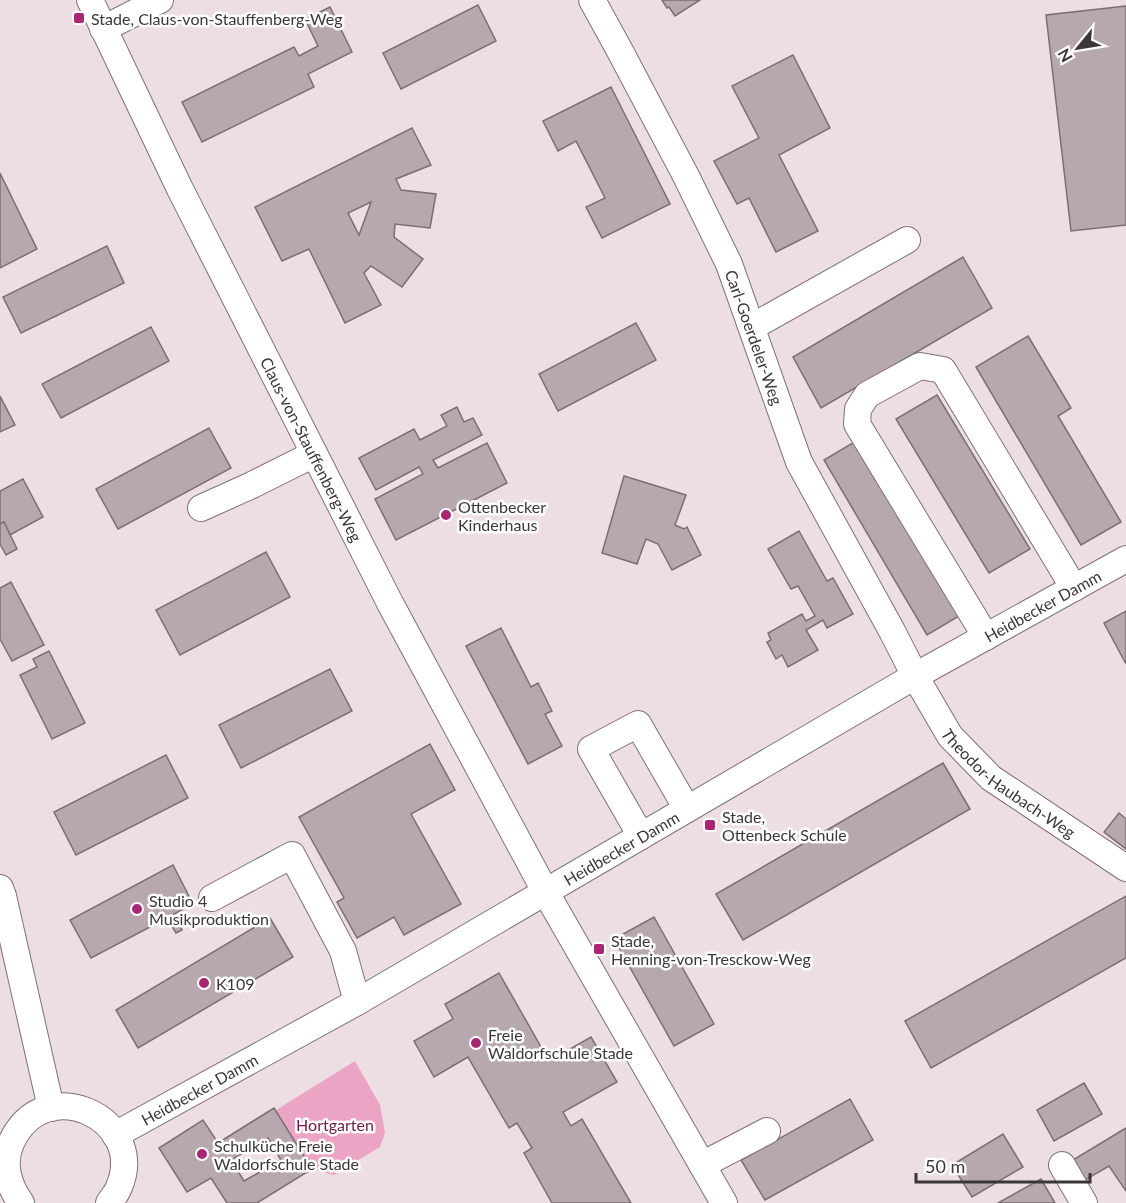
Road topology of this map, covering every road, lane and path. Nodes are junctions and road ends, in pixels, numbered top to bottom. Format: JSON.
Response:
{"nodes":[{"id":1,"x":90,"y":0,"type":"edge"},
{"id":2,"x":160,"y":0,"type":"edge"},
{"id":3,"x":592,"y":0,"type":"edge"},
{"id":4,"x":103,"y":29,"type":"junction"},
{"id":5,"x":907,"y":240,"type":"dead end"},
{"id":6,"x":752,"y":327,"type":"junction"},
{"id":7,"x":314,"y":454,"type":"junction"},
{"id":8,"x":201,"y":508,"type":"dead end"},
{"id":9,"x":1126,"y":559,"type":"edge"},
{"id":10,"x":1074,"y":588,"type":"junction"},
{"id":11,"x":986,"y":637,"type":"junction"},
{"id":12,"x":915,"y":676,"type":"junction"},
{"id":13,"x":687,"y":809,"type":"junction"},
{"id":14,"x":641,"y":836,"type":"junction"},
{"id":15,"x":1126,"y":868,"type":"edge"},
{"id":16,"x":0,"y":888,"type":"edge"},
{"id":17,"x":545,"y":891,"type":"junction"},
{"id":18,"x":212,"y":898,"type":"dead end"},
{"id":19,"x":357,"y":1002,"type":"junction"},
{"id":20,"x":51,"y":1108,"type":"junction"},
{"id":21,"x":767,"y":1131,"type":"dead end"},
{"id":22,"x":115,"y":1135,"type":"junction"},
{"id":23,"x":702,"y":1165,"type":"junction"},
{"id":24,"x":1062,"y":1165,"type":"dead end"},
{"id":25,"x":17,"y":1202,"type":"edge"},
{"id":26,"x":109,"y":1203,"type":"edge"},
{"id":27,"x":724,"y":1203,"type":"edge"},
{"id":28,"x":1084,"y":1203,"type":"edge"}],
"edges":[{"from":1,"to":4,"type":"street","name":"Claus-von-Stauffenberg-Weg"},
{"from":2,"to":4,"type":"street"},
{"from":3,"to":6,"type":"street","name":"Carl-Goerdeler-Weg"},
{"from":4,"to":7,"type":"street","name":"Claus-von-Stauffenberg-Weg"},
{"from":5,"to":6,"type":"street"},
{"from":6,"to":12,"type":"street","name":"Carl-Goerdeler-Weg"},
{"from":7,"to":8,"type":"street"},
{"from":7,"to":17,"type":"street","name":"Claus-von-Stauffenberg-Weg"},
{"from":9,"to":10,"type":"street","name":"Heidbecker Damm"},
{"from":10,"to":11,"type":"street","name":"Heidbecker Damm"},
{"from":10,"to":11,"type":"street"},
{"from":11,"to":12,"type":"street","name":"Heidbecker Damm"},
{"from":12,"to":13,"type":"street","name":"Heidbecker Damm"},
{"from":12,"to":15,"type":"street","name":"Theodor-Haubach-Weg"},
{"from":13,"to":14,"type":"street","name":"Heidbecker Damm"},
{"from":13,"to":14,"type":"street"},
{"from":14,"to":17,"type":"street","name":"Heidbecker Damm"},
{"from":16,"to":20,"type":"street"},
{"from":17,"to":19,"type":"street","name":"Heidbecker Damm"},
{"from":17,"to":23,"type":"street","name":"Claus-von-Stauffenberg-Weg"},
{"from":18,"to":19,"type":"street"},
{"from":19,"to":22,"type":"street","name":"Heidbecker Damm"},
{"from":20,"to":22,"type":"street"},
{"from":20,"to":25,"type":"street"},
{"from":21,"to":23,"type":"street"},
{"from":22,"to":26,"type":"street"},
{"from":23,"to":27,"type":"street","name":"Claus-von-Stauffenberg-Weg"},
{"from":24,"to":28,"type":"street"}]}
